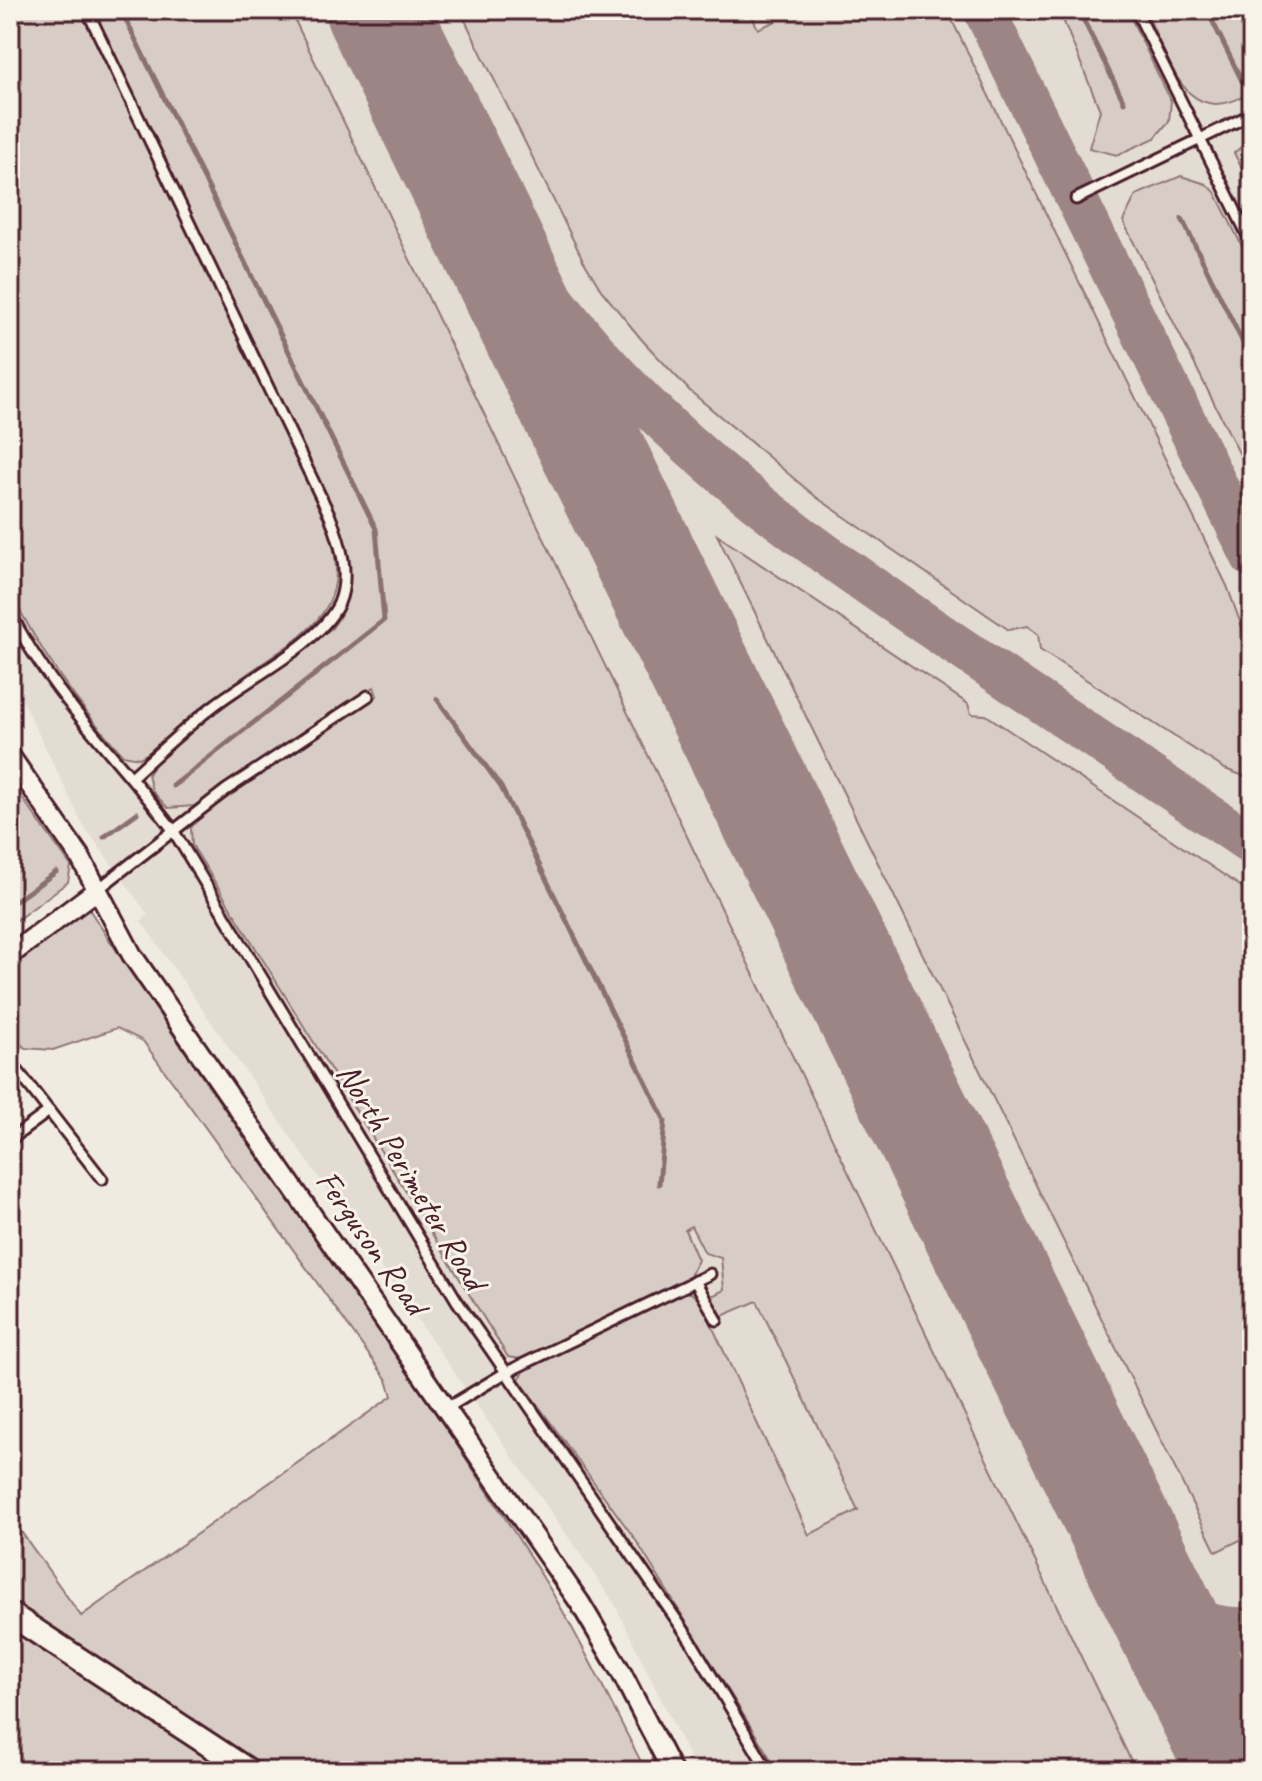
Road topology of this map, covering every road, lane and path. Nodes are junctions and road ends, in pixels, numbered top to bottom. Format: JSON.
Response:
{"nodes":[{"id":1,"x":87,"y":10,"type":"edge"},
{"id":2,"x":1136,"y":10,"type":"edge"},
{"id":3,"x":1252,"y":114,"type":"edge"},
{"id":4,"x":1200,"y":139,"type":"junction"},
{"id":5,"x":1076,"y":199,"type":"dead end"},
{"id":6,"x":1252,"y":244,"type":"edge"},
{"id":7,"x":10,"y":612,"type":"edge"},
{"id":8,"x":368,"y":696,"type":"dead end"},
{"id":9,"x":10,"y":756,"type":"edge"},
{"id":10,"x":133,"y":776,"type":"junction"},
{"id":11,"x":173,"y":830,"type":"junction"},
{"id":12,"x":97,"y":890,"type":"junction"},
{"id":13,"x":10,"y":955,"type":"edge"},
{"id":14,"x":10,"y":1061,"type":"edge"},
{"id":15,"x":49,"y":1111,"type":"junction"},
{"id":16,"x":10,"y":1140,"type":"edge"},
{"id":17,"x":102,"y":1179,"type":"dead end"},
{"id":18,"x":710,"y":1274,"type":"dead end"},
{"id":19,"x":695,"y":1281,"type":"junction"},
{"id":20,"x":717,"y":1320,"type":"dead end"},
{"id":21,"x":505,"y":1373,"type":"junction"},
{"id":22,"x":447,"y":1408,"type":"junction"},
{"id":23,"x":10,"y":1614,"type":"edge"},
{"id":24,"x":249,"y":1771,"type":"edge"},
{"id":25,"x":672,"y":1771,"type":"edge"},
{"id":26,"x":768,"y":1771,"type":"edge"}],
"edges":[{"from":1,"to":10,"type":"lane"},
{"from":2,"to":4,"type":"lane"},
{"from":3,"to":4,"type":"lane"},
{"from":4,"to":5,"type":"lane"},
{"from":4,"to":6,"type":"lane"},
{"from":7,"to":10,"type":"lane","name":"North Perimeter Road"},
{"from":8,"to":11,"type":"lane"},
{"from":9,"to":12,"type":"street","name":"Ferguson Road"},
{"from":10,"to":11,"type":"lane","name":"North Perimeter Road"},
{"from":11,"to":12,"type":"lane"},
{"from":11,"to":21,"type":"lane","name":"North Perimeter Road"},
{"from":12,"to":13,"type":"street"},
{"from":12,"to":22,"type":"street","name":"Ferguson Road"},
{"from":14,"to":15,"type":"lane"},
{"from":15,"to":16,"type":"lane"},
{"from":15,"to":17,"type":"lane"},
{"from":18,"to":19,"type":"lane"},
{"from":19,"to":20,"type":"lane"},
{"from":19,"to":21,"type":"lane"},
{"from":21,"to":22,"type":"lane"},
{"from":21,"to":26,"type":"lane","name":"North Perimeter Road"},
{"from":22,"to":25,"type":"street","name":"Ferguson Road"},
{"from":23,"to":24,"type":"street"}]}
